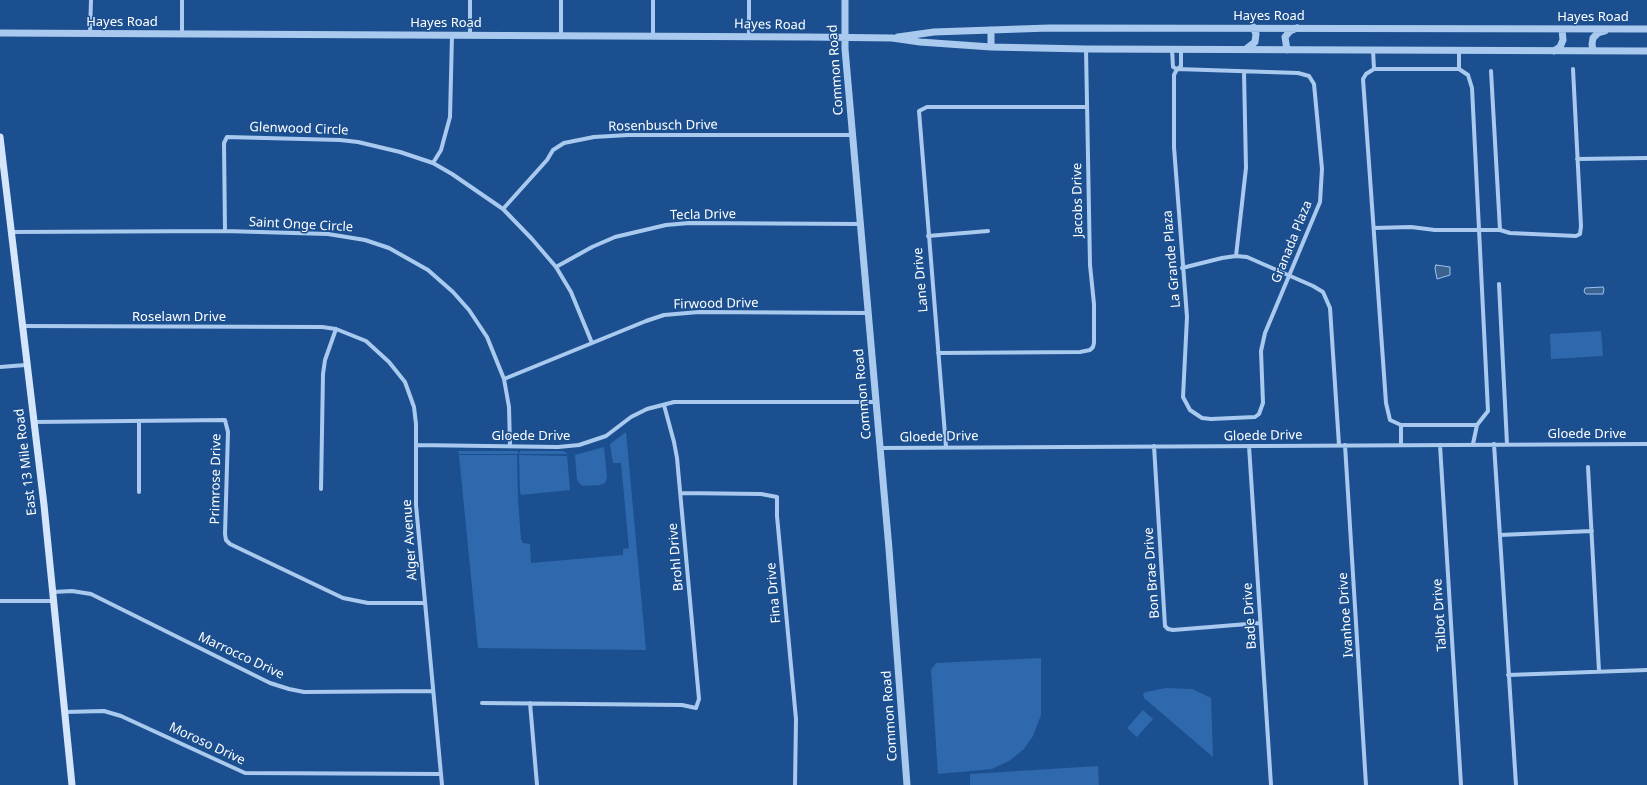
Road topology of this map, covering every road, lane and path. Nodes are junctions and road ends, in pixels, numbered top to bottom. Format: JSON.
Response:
{"nodes":[{"id":1,"x":91,"y":0,"type":"edge"},
{"id":2,"x":182,"y":0,"type":"edge"},
{"id":3,"x":470,"y":0,"type":"edge"},
{"id":4,"x":561,"y":0,"type":"edge"},
{"id":5,"x":653,"y":0,"type":"edge"},
{"id":6,"x":749,"y":0,"type":"edge"},
{"id":7,"x":845,"y":0,"type":"edge"},
{"id":8,"x":1253,"y":27,"type":"junction"},
{"id":9,"x":1299,"y":28,"type":"junction"},
{"id":10,"x":1562,"y":29,"type":"junction"},
{"id":11,"x":1615,"y":29,"type":"junction"},
{"id":12,"x":1647,"y":29,"type":"edge"},
{"id":13,"x":991,"y":30,"type":"junction"},
{"id":14,"x":0,"y":33,"type":"edge"},
{"id":15,"x":90,"y":33,"type":"junction"},
{"id":16,"x":182,"y":34,"type":"junction"},
{"id":17,"x":452,"y":35,"type":"junction"},
{"id":18,"x":470,"y":35,"type":"junction"},
{"id":19,"x":561,"y":36,"type":"junction"},
{"id":20,"x":653,"y":36,"type":"junction"},
{"id":21,"x":749,"y":37,"type":"junction"},
{"id":22,"x":844,"y":38,"type":"junction"},
{"id":23,"x":892,"y":38,"type":"junction"},
{"id":24,"x":991,"y":47,"type":"junction"},
{"id":25,"x":1086,"y":49,"type":"junction"},
{"id":26,"x":1172,"y":49,"type":"junction"},
{"id":27,"x":1181,"y":49,"type":"junction"},
{"id":28,"x":1244,"y":50,"type":"junction"},
{"id":29,"x":1287,"y":50,"type":"junction"},
{"id":30,"x":1373,"y":50,"type":"junction"},
{"id":31,"x":1459,"y":50,"type":"junction"},
{"id":32,"x":1593,"y":50,"type":"junction"},
{"id":33,"x":1554,"y":51,"type":"junction"},
{"id":34,"x":1647,"y":51,"type":"edge"},
{"id":35,"x":1177,"y":69,"type":"junction"},
{"id":36,"x":1374,"y":69,"type":"junction"},
{"id":37,"x":1460,"y":69,"type":"junction"},
{"id":38,"x":1573,"y":69,"type":"dead end"},
{"id":39,"x":1491,"y":71,"type":"dead end"},
{"id":40,"x":1244,"y":72,"type":"junction"},
{"id":41,"x":1087,"y":107,"type":"junction"},
{"id":42,"x":853,"y":135,"type":"junction"},
{"id":43,"x":0,"y":138,"type":"edge"},
{"id":44,"x":1647,"y":158,"type":"edge"},
{"id":45,"x":1577,"y":159,"type":"junction"},
{"id":46,"x":433,"y":164,"type":"junction"},
{"id":47,"x":503,"y":209,"type":"junction"},
{"id":48,"x":860,"y":224,"type":"junction"},
{"id":49,"x":1374,"y":228,"type":"junction"},
{"id":50,"x":1478,"y":230,"type":"junction"},
{"id":51,"x":1500,"y":230,"type":"junction"},
{"id":52,"x":225,"y":231,"type":"junction"},
{"id":53,"x":988,"y":231,"type":"dead end"},
{"id":54,"x":10,"y":232,"type":"junction"},
{"id":55,"x":928,"y":236,"type":"junction"},
{"id":56,"x":1236,"y":256,"type":"junction"},
{"id":57,"x":556,"y":267,"type":"junction"},
{"id":58,"x":1182,"y":268,"type":"junction"},
{"id":59,"x":1289,"y":276,"type":"junction"},
{"id":60,"x":1499,"y":284,"type":"dead end"},
{"id":61,"x":868,"y":313,"type":"junction"},
{"id":62,"x":22,"y":326,"type":"junction"},
{"id":63,"x":336,"y":329,"type":"junction"},
{"id":64,"x":592,"y":343,"type":"junction"},
{"id":65,"x":938,"y":353,"type":"junction"},
{"id":66,"x":26,"y":366,"type":"junction"},
{"id":67,"x":0,"y":367,"type":"edge"},
{"id":68,"x":504,"y":379,"type":"junction"},
{"id":69,"x":876,"y":402,"type":"junction"},
{"id":70,"x":664,"y":405,"type":"junction"},
{"id":71,"x":1224,"y":419,"type":"joint"},
{"id":72,"x":139,"y":421,"type":"junction"},
{"id":73,"x":34,"y":422,"type":"junction"},
{"id":74,"x":1401,"y":425,"type":"junction"},
{"id":75,"x":1477,"y":425,"type":"junction"},
{"id":76,"x":1473,"y":444,"type":"junction"},
{"id":77,"x":1494,"y":444,"type":"junction"},
{"id":78,"x":1507,"y":444,"type":"junction"},
{"id":79,"x":1647,"y":444,"type":"edge"},
{"id":80,"x":416,"y":445,"type":"junction"},
{"id":81,"x":1339,"y":445,"type":"junction"},
{"id":82,"x":1345,"y":445,"type":"junction"},
{"id":83,"x":1401,"y":445,"type":"junction"},
{"id":84,"x":1440,"y":445,"type":"junction"},
{"id":85,"x":510,"y":446,"type":"junction"},
{"id":86,"x":1154,"y":446,"type":"junction"},
{"id":87,"x":1248,"y":446,"type":"junction"},
{"id":88,"x":946,"y":447,"type":"junction"},
{"id":89,"x":880,"y":448,"type":"junction"},
{"id":90,"x":1588,"y":467,"type":"dead end"},
{"id":91,"x":321,"y":489,"type":"dead end"},
{"id":92,"x":139,"y":492,"type":"dead end"},
{"id":93,"x":680,"y":493,"type":"junction"},
{"id":94,"x":1592,"y":531,"type":"junction"},
{"id":95,"x":1500,"y":535,"type":"junction"},
{"id":96,"x":53,"y":592,"type":"junction"},
{"id":97,"x":0,"y":601,"type":"edge"},
{"id":98,"x":54,"y":601,"type":"junction"},
{"id":99,"x":425,"y":603,"type":"junction"},
{"id":100,"x":1260,"y":623,"type":"junction"},
{"id":101,"x":1647,"y":670,"type":"edge"},
{"id":102,"x":1599,"y":671,"type":"junction"},
{"id":103,"x":1508,"y":675,"type":"junction"},
{"id":104,"x":433,"y":691,"type":"junction"},
{"id":105,"x":482,"y":703,"type":"dead end"},
{"id":106,"x":530,"y":703,"type":"junction"},
{"id":107,"x":65,"y":712,"type":"junction"},
{"id":108,"x":440,"y":774,"type":"junction"},
{"id":109,"x":72,"y":785,"type":"edge"},
{"id":110,"x":442,"y":785,"type":"edge"},
{"id":111,"x":537,"y":785,"type":"edge"},
{"id":112,"x":795,"y":785,"type":"edge"},
{"id":113,"x":907,"y":785,"type":"edge"},
{"id":114,"x":1271,"y":785,"type":"edge"},
{"id":115,"x":1366,"y":785,"type":"edge"},
{"id":116,"x":1460,"y":785,"type":"edge"},
{"id":117,"x":1516,"y":785,"type":"edge"}],
"edges":[{"from":1,"to":15,"type":"street"},
{"from":2,"to":16,"type":"street"},
{"from":3,"to":18,"type":"street"},
{"from":4,"to":19,"type":"street"},
{"from":5,"to":20,"type":"street"},
{"from":6,"to":21,"type":"street"},
{"from":7,"to":22,"type":"street","name":"Common Road"},
{"from":8,"to":9,"type":"street","name":"Hayes Road"},
{"from":8,"to":13,"type":"street","name":"Hayes Road"},
{"from":8,"to":28,"type":"street"},
{"from":9,"to":10,"type":"street","name":"Hayes Road"},
{"from":9,"to":29,"type":"street"},
{"from":10,"to":11,"type":"street","name":"Hayes Road"},
{"from":10,"to":33,"type":"street"},
{"from":11,"to":12,"type":"street","name":"Hayes Road"},
{"from":11,"to":32,"type":"street"},
{"from":13,"to":23,"type":"street","name":"Hayes Road"},
{"from":13,"to":24,"type":"street"},
{"from":14,"to":15,"type":"street","name":"Hayes Road"},
{"from":15,"to":16,"type":"street","name":"Hayes Road"},
{"from":16,"to":17,"type":"street","name":"Hayes Road"},
{"from":17,"to":18,"type":"street","name":"Hayes Road"},
{"from":17,"to":46,"type":"street"},
{"from":18,"to":19,"type":"street","name":"Hayes Road"},
{"from":19,"to":20,"type":"street","name":"Hayes Road"},
{"from":20,"to":21,"type":"street","name":"Hayes Road"},
{"from":21,"to":22,"type":"street","name":"Hayes Road"},
{"from":22,"to":23,"type":"street","name":"Hayes Road"},
{"from":22,"to":42,"type":"street","name":"Common Road"},
{"from":23,"to":24,"type":"street","name":"Hayes Road"},
{"from":24,"to":25,"type":"street","name":"Hayes Road"},
{"from":25,"to":26,"type":"street","name":"Hayes Road"},
{"from":25,"to":41,"type":"street","name":"Jacobs Drive"},
{"from":26,"to":27,"type":"street","name":"Hayes Road"},
{"from":26,"to":35,"type":"street","name":"La Grande Plaza"},
{"from":27,"to":28,"type":"street","name":"Hayes Road"},
{"from":27,"to":35,"type":"street","name":"La Grande Plaza"},
{"from":28,"to":29,"type":"street","name":"Hayes Road"},
{"from":29,"to":30,"type":"street","name":"Hayes Road"},
{"from":30,"to":31,"type":"street","name":"Hayes Road"},
{"from":30,"to":36,"type":"street"},
{"from":31,"to":33,"type":"street","name":"Hayes Road"},
{"from":31,"to":37,"type":"street"},
{"from":32,"to":33,"type":"street","name":"Hayes Road"},
{"from":32,"to":34,"type":"street","name":"Hayes Road"},
{"from":35,"to":40,"type":"street","name":"Granada Plaza"},
{"from":35,"to":58,"type":"street","name":"La Grande Plaza"},
{"from":36,"to":37,"type":"street"},
{"from":36,"to":49,"type":"street"},
{"from":37,"to":50,"type":"street"},
{"from":38,"to":45,"type":"street"},
{"from":39,"to":51,"type":"street"},
{"from":40,"to":56,"type":"street"},
{"from":40,"to":59,"type":"street","name":"Granada Plaza"},
{"from":41,"to":55,"type":"street","name":"Lane Drive"},
{"from":41,"to":65,"type":"street","name":"Jacobs Drive"},
{"from":42,"to":47,"type":"street","name":"Rosenbusch Drive"},
{"from":42,"to":48,"type":"street","name":"Common Road"},
{"from":43,"to":54,"type":"main road","name":"East 13 Mile Road"},
{"from":44,"to":45,"type":"street"},
{"from":45,"to":51,"type":"street"},
{"from":46,"to":47,"type":"street","name":"Glenwood Circle"},
{"from":46,"to":52,"type":"street","name":"Glenwood Circle"},
{"from":47,"to":57,"type":"street","name":"Glenwood Circle"},
{"from":48,"to":57,"type":"street","name":"Tecla Drive"},
{"from":48,"to":61,"type":"street","name":"Common Road"},
{"from":49,"to":50,"type":"street"},
{"from":49,"to":74,"type":"street"},
{"from":50,"to":51,"type":"street"},
{"from":50,"to":75,"type":"street"},
{"from":52,"to":54,"type":"street","name":"Saint Onge Circle"},
{"from":52,"to":68,"type":"street","name":"Saint Onge Circle"},
{"from":53,"to":55,"type":"street"},
{"from":54,"to":62,"type":"main road","name":"East 13 Mile Road"},
{"from":55,"to":65,"type":"street","name":"Lane Drive"},
{"from":56,"to":58,"type":"street"},
{"from":56,"to":59,"type":"street"},
{"from":57,"to":64,"type":"street","name":"Glenwood Circle"},
{"from":58,"to":71,"type":"street","name":"La Grande Plaza"},
{"from":59,"to":71,"type":"street","name":"Granada Plaza"},
{"from":59,"to":81,"type":"street"},
{"from":60,"to":78,"type":"street"},
{"from":61,"to":64,"type":"street","name":"Firwood Drive"},
{"from":61,"to":69,"type":"street","name":"Common Road"},
{"from":62,"to":63,"type":"street","name":"Roselawn Drive"},
{"from":62,"to":66,"type":"main road","name":"East 13 Mile Road"},
{"from":63,"to":80,"type":"street","name":"Alger Avenue"},
{"from":63,"to":91,"type":"street"},
{"from":64,"to":68,"type":"street","name":"Firwood Drive"},
{"from":65,"to":88,"type":"street","name":"Lane Drive"},
{"from":66,"to":67,"type":"street"},
{"from":66,"to":73,"type":"main road","name":"East 13 Mile Road"},
{"from":68,"to":85,"type":"street","name":"Saint Onge Circle"},
{"from":69,"to":70,"type":"street","name":"Gloede Drive"},
{"from":69,"to":89,"type":"street","name":"Common Road"},
{"from":70,"to":85,"type":"street","name":"Gloede Drive"},
{"from":70,"to":93,"type":"street","name":"Brohl Drive"},
{"from":72,"to":73,"type":"street","name":"Primrose Drive"},
{"from":72,"to":92,"type":"street"},
{"from":72,"to":99,"type":"street","name":"Primrose Drive"},
{"from":73,"to":96,"type":"main road","name":"East 13 Mile Road"},
{"from":74,"to":75,"type":"street"},
{"from":74,"to":83,"type":"street"},
{"from":75,"to":76,"type":"street"},
{"from":76,"to":77,"type":"street","name":"Gloede Drive"},
{"from":76,"to":84,"type":"street","name":"Gloede Drive"},
{"from":77,"to":78,"type":"street","name":"Gloede Drive"},
{"from":77,"to":95,"type":"street"},
{"from":78,"to":79,"type":"street","name":"Gloede Drive"},
{"from":80,"to":85,"type":"street","name":"Gloede Drive"},
{"from":80,"to":99,"type":"street","name":"Alger Avenue"},
{"from":81,"to":82,"type":"street","name":"Gloede Drive"},
{"from":81,"to":87,"type":"street","name":"Gloede Drive"},
{"from":82,"to":83,"type":"street","name":"Gloede Drive"},
{"from":82,"to":115,"type":"street","name":"Ivanhoe Drive"},
{"from":83,"to":84,"type":"street","name":"Gloede Drive"},
{"from":84,"to":116,"type":"street","name":"Talbot Drive"},
{"from":86,"to":87,"type":"street","name":"Gloede Drive"},
{"from":86,"to":88,"type":"street","name":"Gloede Drive"},
{"from":86,"to":100,"type":"street","name":"Bon Brae Drive"},
{"from":87,"to":100,"type":"street","name":"Bade Drive"},
{"from":88,"to":89,"type":"street","name":"Gloede Drive"},
{"from":89,"to":113,"type":"street","name":"Common Road"},
{"from":90,"to":94,"type":"street"},
{"from":93,"to":106,"type":"street","name":"Brohl Drive"},
{"from":93,"to":112,"type":"street","name":"Fina Drive"},
{"from":94,"to":95,"type":"street"},
{"from":94,"to":102,"type":"street"},
{"from":95,"to":103,"type":"street"},
{"from":96,"to":98,"type":"main road","name":"East 13 Mile Road"},
{"from":96,"to":104,"type":"street","name":"Marrocco Drive"},
{"from":97,"to":98,"type":"street"},
{"from":98,"to":107,"type":"main road","name":"East 13 Mile Road"},
{"from":99,"to":104,"type":"street","name":"Alger Avenue"},
{"from":100,"to":114,"type":"street","name":"Bade Drive"},
{"from":101,"to":102,"type":"street"},
{"from":102,"to":103,"type":"street"},
{"from":103,"to":117,"type":"street"},
{"from":104,"to":108,"type":"street","name":"Alger Avenue"},
{"from":105,"to":106,"type":"street"},
{"from":106,"to":111,"type":"street"},
{"from":107,"to":108,"type":"street","name":"Moroso Drive"},
{"from":107,"to":109,"type":"main road","name":"East 13 Mile Road"},
{"from":108,"to":110,"type":"street","name":"Alger Avenue"}]}
